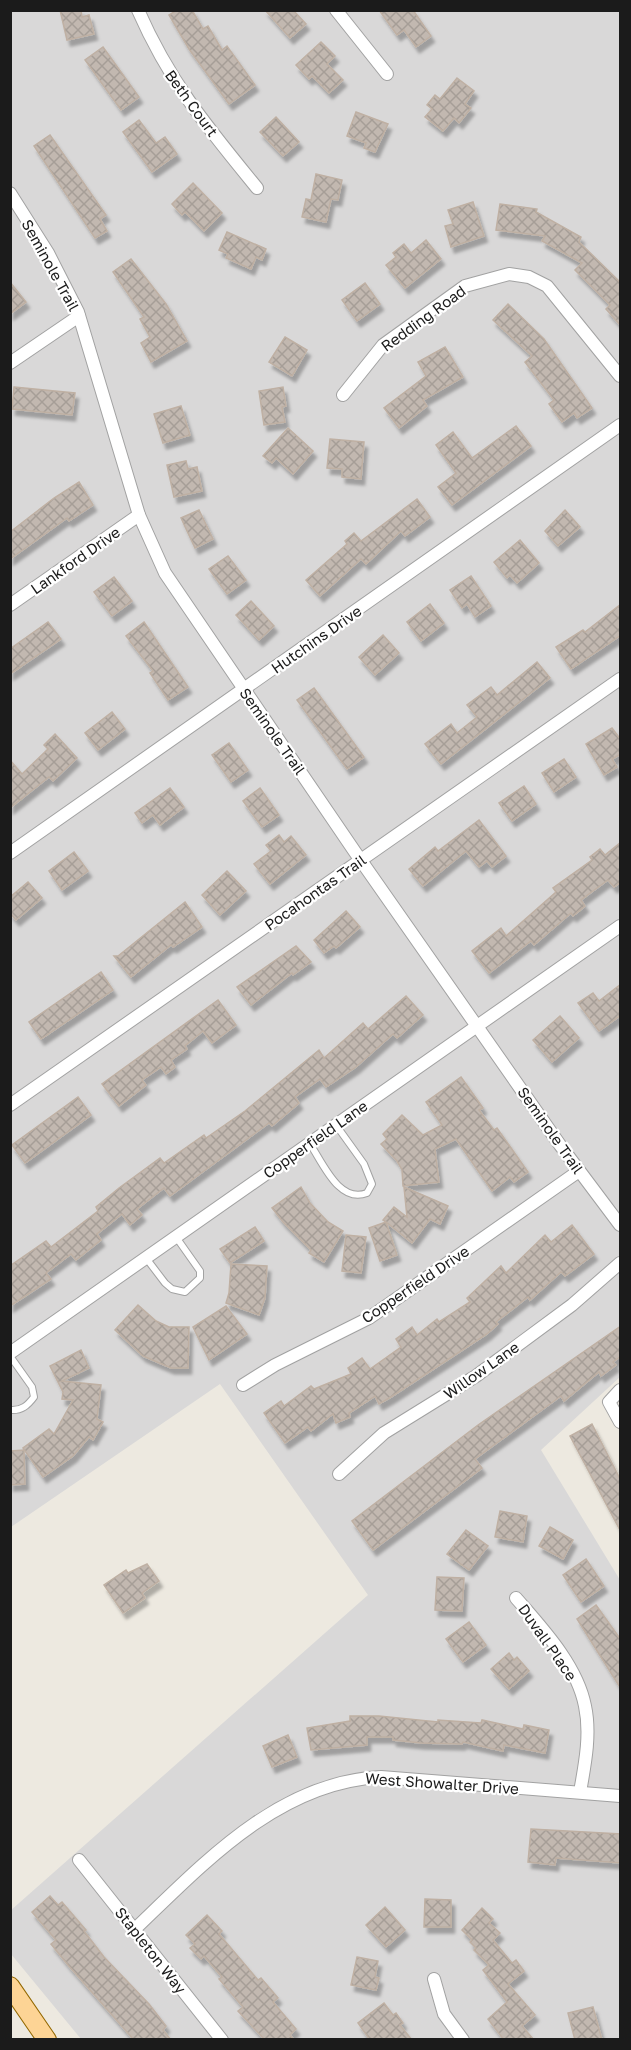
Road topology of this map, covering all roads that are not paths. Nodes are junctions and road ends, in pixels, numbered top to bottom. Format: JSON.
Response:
{"nodes":[{"id":1,"x":138,"y":10,"type":"edge"},
{"id":2,"x":336,"y":10,"type":"edge"},
{"id":3,"x":387,"y":74,"type":"dead end"},
{"id":4,"x":257,"y":188,"type":"dead end"},
{"id":5,"x":10,"y":193,"type":"edge"},
{"id":6,"x":79,"y":316,"type":"junction"},
{"id":7,"x":10,"y":363,"type":"edge"},
{"id":8,"x":621,"y":376,"type":"edge"},
{"id":9,"x":344,"y":395,"type":"dead end"},
{"id":10,"x":621,"y":425,"type":"edge"},
{"id":11,"x":139,"y":515,"type":"junction"},
{"id":12,"x":10,"y":605,"type":"edge"},
{"id":13,"x":621,"y":679,"type":"edge"},
{"id":14,"x":243,"y":689,"type":"junction"},
{"id":15,"x":10,"y":852,"type":"edge"},
{"id":16,"x":361,"y":860,"type":"junction"},
{"id":17,"x":621,"y":926,"type":"edge"},
{"id":18,"x":478,"y":1026,"type":"junction"},
{"id":19,"x":10,"y":1105,"type":"edge"},
{"id":20,"x":336,"y":1125,"type":"junction"},
{"id":21,"x":309,"y":1144,"type":"junction"},
{"id":22,"x":579,"y":1171,"type":"junction"},
{"id":23,"x":621,"y":1225,"type":"edge"},
{"id":24,"x":176,"y":1237,"type":"junction"},
{"id":25,"x":146,"y":1258,"type":"junction"},
{"id":26,"x":621,"y":1263,"type":"edge"},
{"id":27,"x":10,"y":1354,"type":"edge"},
{"id":28,"x":243,"y":1385,"type":"dead end"},
{"id":29,"x":621,"y":1390,"type":"edge"},
{"id":30,"x":10,"y":1410,"type":"edge"},
{"id":31,"x":621,"y":1422,"type":"edge"},
{"id":32,"x":339,"y":1474,"type":"dead end"},
{"id":33,"x":516,"y":1598,"type":"dead end"},
{"id":34,"x":580,"y":1792,"type":"junction"},
{"id":35,"x":621,"y":1796,"type":"edge"},
{"id":36,"x":79,"y":1860,"type":"dead end"},
{"id":37,"x":135,"y":1929,"type":"junction"},
{"id":38,"x":434,"y":1979,"type":"dead end"},
{"id":39,"x":10,"y":1986,"type":"edge"},
{"id":40,"x":46,"y":2040,"type":"edge"},
{"id":41,"x":222,"y":2040,"type":"edge"},
{"id":42,"x":463,"y":2040,"type":"edge"}],
"edges":[{"from":1,"to":4,"type":"street","name":"Beth Court"},
{"from":2,"to":3,"type":"street"},
{"from":5,"to":6,"type":"street","name":"Seminole Trail"},
{"from":6,"to":7,"type":"street"},
{"from":6,"to":11,"type":"street","name":"Seminole Trail"},
{"from":8,"to":9,"type":"street","name":"Redding Road"},
{"from":10,"to":14,"type":"street","name":"Hutchins Drive"},
{"from":11,"to":12,"type":"street","name":"Lankford Drive"},
{"from":11,"to":14,"type":"street","name":"Seminole Trail"},
{"from":13,"to":16,"type":"street","name":"Pocahontas Trail"},
{"from":14,"to":15,"type":"street","name":"Hutchins Drive"},
{"from":14,"to":16,"type":"street","name":"Seminole Trail"},
{"from":16,"to":18,"type":"street","name":"Seminole Trail"},
{"from":16,"to":19,"type":"street","name":"Pocahontas Trail"},
{"from":17,"to":18,"type":"street","name":"Copperfield Lane"},
{"from":18,"to":20,"type":"street","name":"Copperfield Lane"},
{"from":18,"to":22,"type":"street","name":"Seminole Trail"},
{"from":20,"to":21,"type":"street","name":"Copperfield Lane"},
{"from":20,"to":21,"type":"lane"},
{"from":21,"to":24,"type":"street","name":"Copperfield Lane"},
{"from":22,"to":23,"type":"street","name":"Seminole Trail"},
{"from":22,"to":28,"type":"street","name":"Copperfield Drive"},
{"from":24,"to":25,"type":"street","name":"Copperfield Lane"},
{"from":24,"to":25,"type":"lane"},
{"from":25,"to":27,"type":"street","name":"Copperfield Lane"},
{"from":26,"to":32,"type":"street","name":"Willow Lane"},
{"from":27,"to":30,"type":"lane"},
{"from":29,"to":31,"type":"street"},
{"from":33,"to":34,"type":"street","name":"Duvall Place"},
{"from":34,"to":35,"type":"street","name":"West Showalter Drive"},
{"from":34,"to":37,"type":"street","name":"West Showalter Drive"},
{"from":36,"to":37,"type":"street","name":"Stapleton Way"},
{"from":37,"to":41,"type":"street","name":"Stapleton Way"},
{"from":38,"to":42,"type":"street"},
{"from":39,"to":40,"type":"main road"}]}
